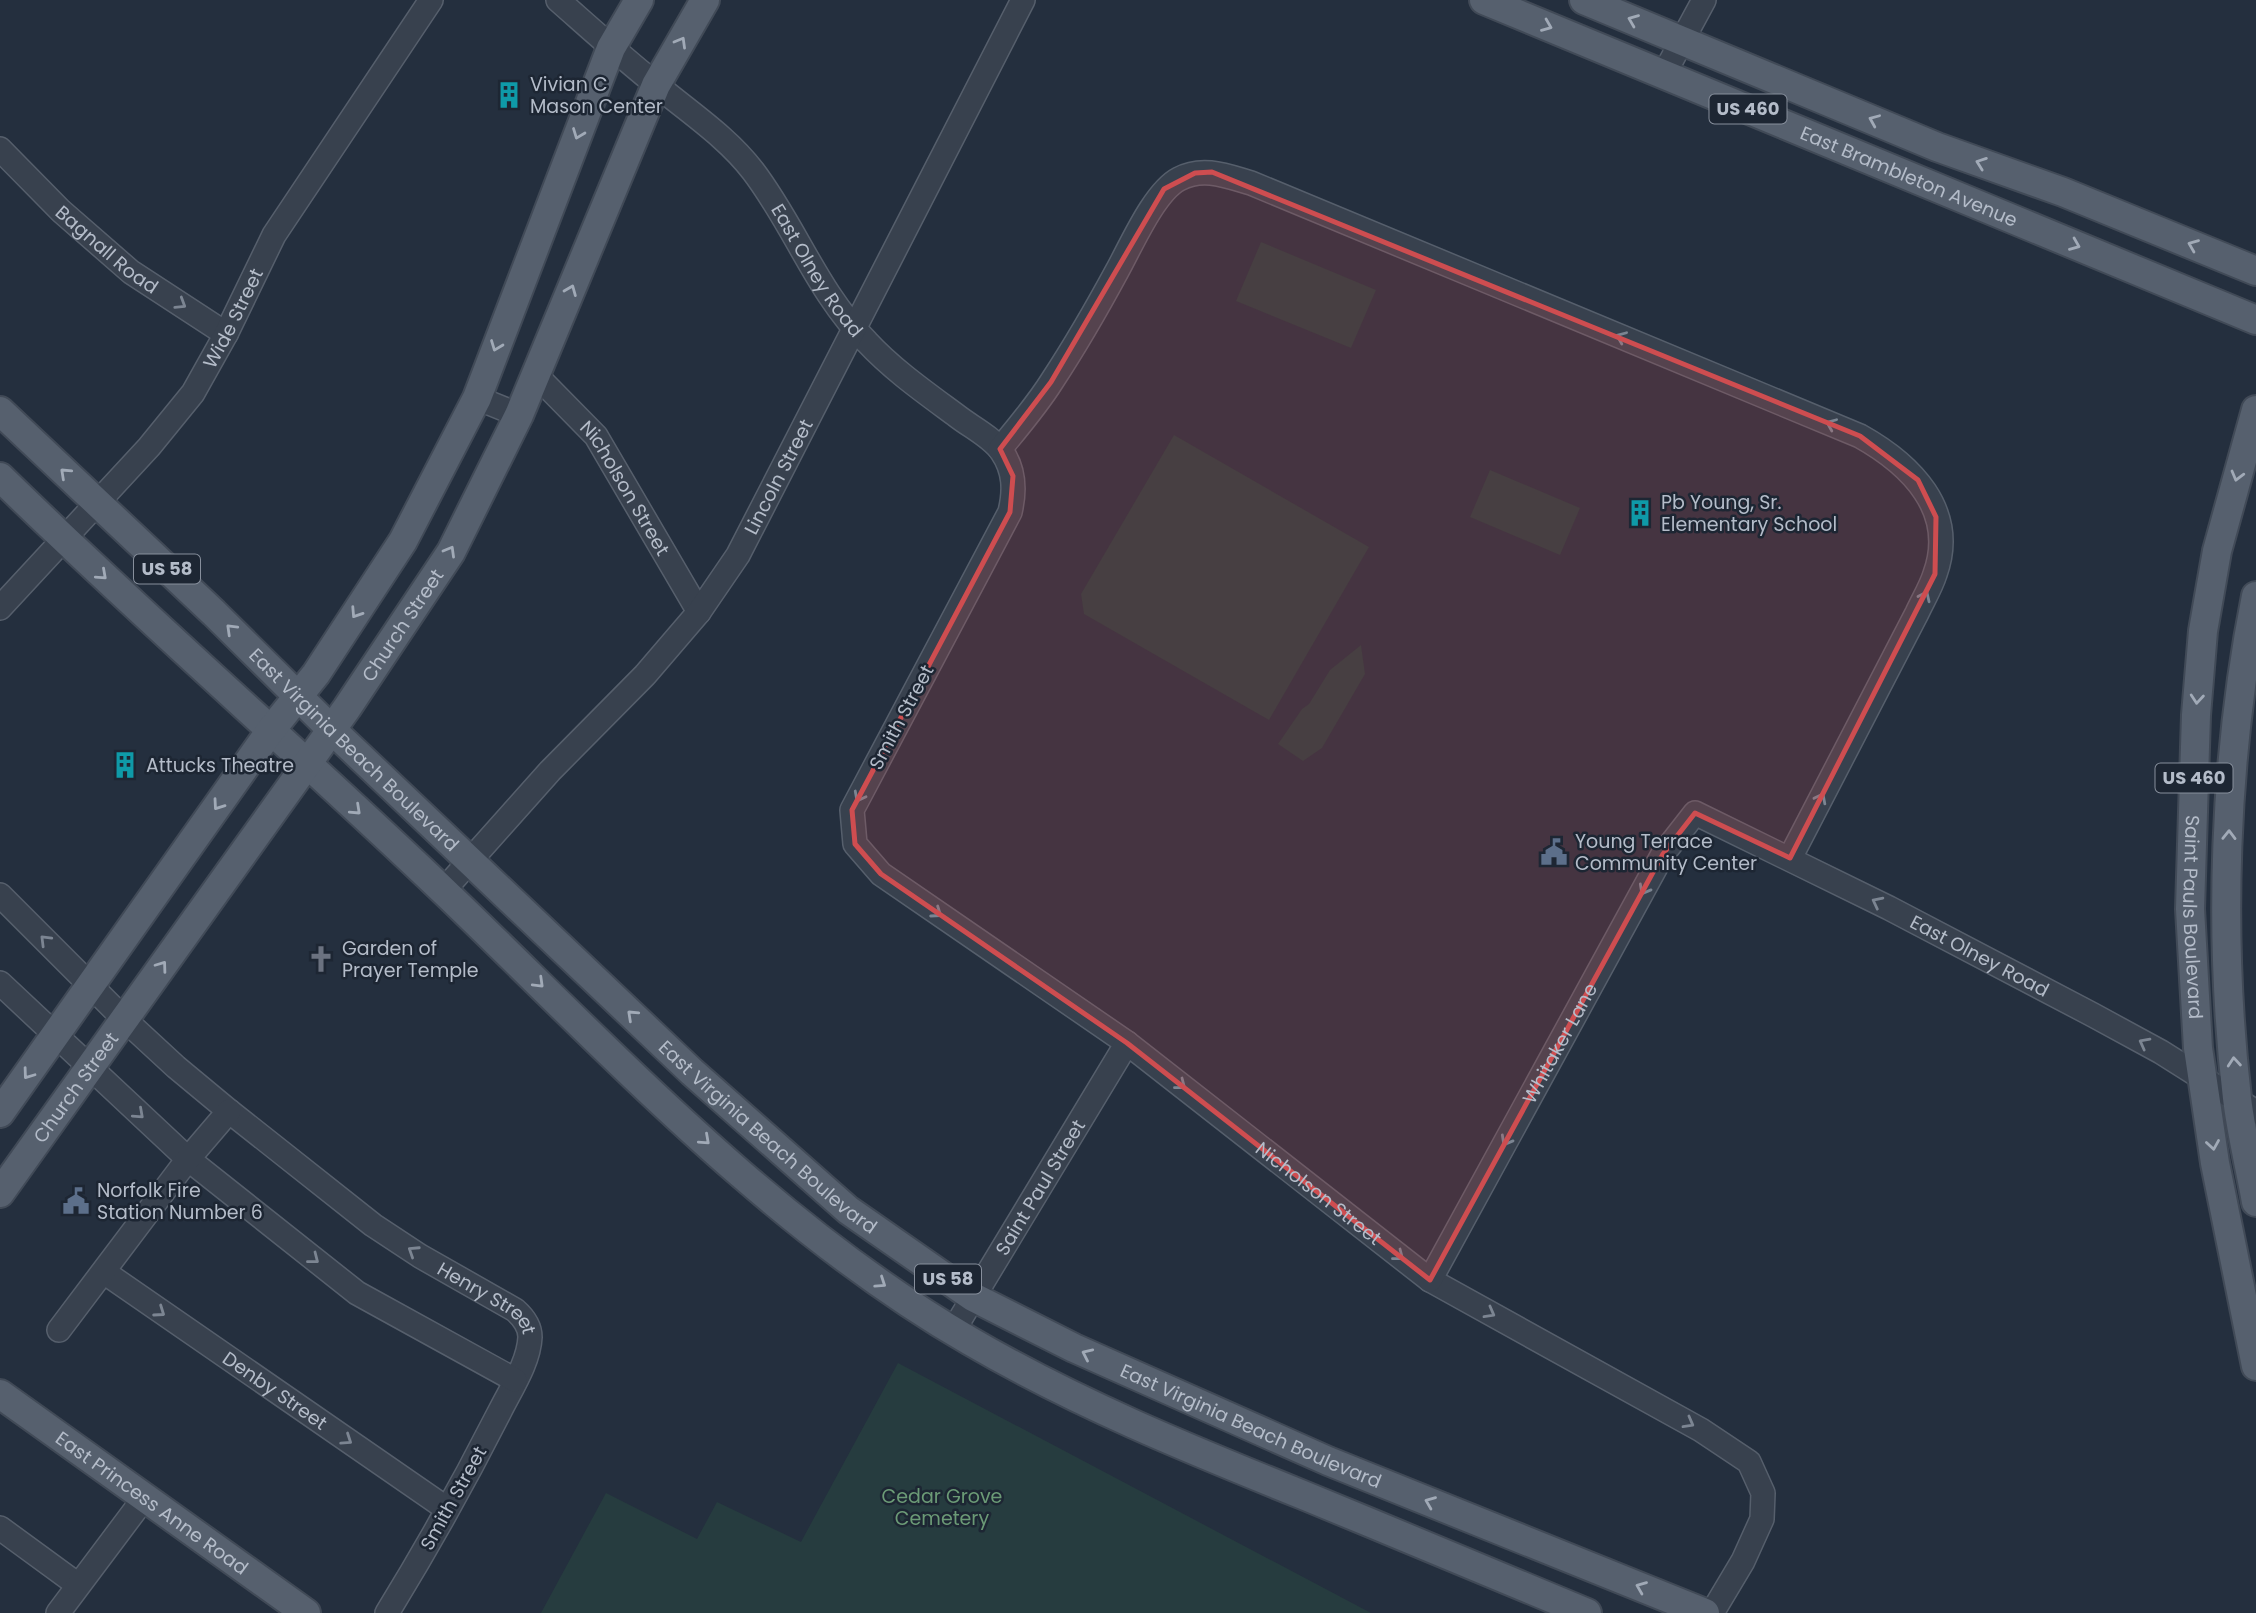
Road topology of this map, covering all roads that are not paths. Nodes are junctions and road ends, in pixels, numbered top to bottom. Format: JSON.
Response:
{"nodes":[{"id":1,"x":431,"y":0,"type":"edge"},
{"id":2,"x":558,"y":0,"type":"edge"},
{"id":3,"x":639,"y":0,"type":"edge"},
{"id":4,"x":705,"y":0,"type":"edge"},
{"id":5,"x":1023,"y":0,"type":"edge"},
{"id":6,"x":1484,"y":0,"type":"edge"},
{"id":7,"x":1584,"y":0,"type":"edge"},
{"id":8,"x":1704,"y":0,"type":"edge"},
{"id":9,"x":1682,"y":41,"type":"junction"},
{"id":10,"x":611,"y":48,"type":"junction"},
{"id":11,"x":1664,"y":74,"type":"junction"},
{"id":12,"x":656,"y":85,"type":"junction"},
{"id":13,"x":0,"y":149,"type":"edge"},
{"id":14,"x":2256,"y":271,"type":"edge"},
{"id":15,"x":2256,"y":320,"type":"edge"},
{"id":16,"x":854,"y":329,"type":"junction"},
{"id":17,"x":226,"y":334,"type":"junction"},
{"id":18,"x":536,"y":375,"type":"junction"},
{"id":19,"x":477,"y":398,"type":"junction"},
{"id":20,"x":2256,"y":410,"type":"edge"},
{"id":21,"x":0,"y":411,"type":"edge"},
{"id":22,"x":519,"y":415,"type":"junction"},
{"id":23,"x":1000,"y":449,"type":"junction"},
{"id":24,"x":0,"y":477,"type":"edge"},
{"id":25,"x":98,"y":504,"type":"junction"},
{"id":26,"x":65,"y":540,"type":"junction"},
{"id":27,"x":2256,"y":596,"type":"edge"},
{"id":28,"x":0,"y":608,"type":"edge"},
{"id":29,"x":699,"y":612,"type":"junction"},
{"id":30,"x":297,"y":697,"type":"junction"},
{"id":31,"x":331,"y":729,"type":"junction"},
{"id":32,"x":271,"y":730,"type":"junction"},
{"id":33,"x":306,"y":764,"type":"junction"},
{"id":34,"x":1695,"y":813,"type":"joint"},
{"id":35,"x":1790,"y":858,"type":"junction"},
{"id":36,"x":470,"y":861,"type":"junction"},
{"id":37,"x":881,"y":874,"type":"joint"},
{"id":38,"x":443,"y":891,"type":"junction"},
{"id":39,"x":0,"y":895,"type":"edge"},
{"id":40,"x":532,"y":921,"type":"junction"},
{"id":41,"x":505,"y":950,"type":"junction"},
{"id":42,"x":0,"y":983,"type":"edge"},
{"id":43,"x":91,"y":985,"type":"junction"},
{"id":44,"x":124,"y":1019,"type":"junction"},
{"id":45,"x":55,"y":1036,"type":"junction"},
{"id":46,"x":1127,"y":1043,"type":"junction"},
{"id":47,"x":89,"y":1068,"type":"junction"},
{"id":48,"x":2202,"y":1078,"type":"junction"},
{"id":49,"x":2247,"y":1106,"type":"edge"},
{"id":50,"x":229,"y":1111,"type":"junction"},
{"id":51,"x":0,"y":1113,"type":"edge"},
{"id":52,"x":188,"y":1159,"type":"junction"},
{"id":53,"x":0,"y":1193,"type":"edge"},
{"id":54,"x":2256,"y":1202,"type":"edge"},
{"id":55,"x":104,"y":1272,"type":"junction"},
{"id":56,"x":1430,"y":1280,"type":"junction"},
{"id":57,"x":974,"y":1297,"type":"junction"},
{"id":58,"x":59,"y":1331,"type":"dead end"},
{"id":59,"x":953,"y":1331,"type":"junction"},
{"id":60,"x":2255,"y":1348,"type":"edge"},
{"id":61,"x":515,"y":1380,"type":"junction"},
{"id":62,"x":0,"y":1394,"type":"edge"},
{"id":63,"x":1328,"y":1461,"type":"junction"},
{"id":64,"x":145,"y":1496,"type":"junction"},
{"id":65,"x":1314,"y":1500,"type":"junction"},
{"id":66,"x":447,"y":1509,"type":"junction"},
{"id":67,"x":0,"y":1528,"type":"edge"},
{"id":68,"x":78,"y":1585,"type":"junction"},
{"id":69,"x":58,"y":1613,"type":"edge"},
{"id":70,"x":306,"y":1613,"type":"edge"},
{"id":71,"x":387,"y":1613,"type":"edge"},
{"id":72,"x":1587,"y":1613,"type":"edge"},
{"id":73,"x":1705,"y":1613,"type":"edge"},
{"id":74,"x":1712,"y":1613,"type":"edge"}],
"edges":[{"from":1,"to":17,"type":"street","name":"Wide Street"},
{"from":2,"to":10,"type":"street","name":"East Olney Road"},
{"from":3,"to":10,"type":"main road"},
{"from":12,"to":4,"type":"main road","name":"Church Street","one_way":true},
{"from":5,"to":16,"type":"street","name":"Lincoln Street"},
{"from":6,"to":11,"type":"main road","name":"East Brambleton Avenue","number":"US 460","one_way":true},
{"from":9,"to":7,"type":"main road","name":"East Brambleton Avenue","number":"US 460","one_way":true},
{"from":8,"to":9,"type":"street"},
{"from":9,"to":11,"type":"street"},
{"from":14,"to":9,"type":"main road","name":"East Brambleton Avenue","number":"US 460","one_way":true},
{"from":10,"to":12,"type":"street","name":"East Olney Road"},
{"from":10,"to":19,"type":"main road","one_way":true},
{"from":11,"to":15,"type":"main road","name":"East Brambleton Avenue","number":"US 460","one_way":true},
{"from":12,"to":16,"type":"street","name":"East Olney Road"},
{"from":18,"to":12,"type":"main road","name":"Church Street","one_way":true},
{"from":13,"to":17,"type":"street","name":"Bagnall Road","one_way":true},
{"from":16,"to":23,"type":"street","name":"East Olney Road"},
{"from":16,"to":29,"type":"street","name":"Lincoln Street"},
{"from":17,"to":25,"type":"street","name":"Wide Street"},
{"from":18,"to":22,"type":"main road","name":"Church Street"},
{"from":18,"to":29,"type":"street","name":"Nicholson Street"},
{"from":19,"to":22,"type":"street"},
{"from":19,"to":30,"type":"main road","one_way":true},
{"from":20,"to":48,"type":"main road","name":"Saint Pauls Boulevard","number":"US 460","one_way":true},
{"from":25,"to":21,"type":"main road","name":"East Virginia Beach Boulevard","number":"US 58","one_way":true},
{"from":31,"to":22,"type":"main road","name":"Church Street","one_way":true},
{"from":35,"to":23,"type":"street","one_way":true},
{"from":23,"to":37,"type":"street","name":"Smith Street","one_way":true},
{"from":24,"to":26,"type":"main road","number":"US 58"},
{"from":25,"to":26,"type":"street","name":"Wide Street"},
{"from":30,"to":25,"type":"main road","name":"East Virginia Beach Boulevard","number":"US 58","one_way":true},
{"from":26,"to":28,"type":"street","name":"Wide Street"},
{"from":26,"to":32,"type":"main road","number":"US 58","one_way":true},
{"from":49,"to":27,"type":"main road","name":"Saint Pauls Boulevard","number":"US 460","one_way":true},
{"from":29,"to":36,"type":"street","name":"Lincoln Street"},
{"from":30,"to":31,"type":"main road","name":"East Virginia Beach Boulevard","number":"US 58"},
{"from":30,"to":32,"type":"main road"},
{"from":31,"to":33,"type":"main road","name":"Church Street"},
{"from":31,"to":36,"type":"main road","name":"East Virginia Beach Boulevard","number":"US 58"},
{"from":32,"to":33,"type":"main road","number":"US 58"},
{"from":32,"to":43,"type":"main road","one_way":true},
{"from":33,"to":38,"type":"main road","number":"US 58","one_way":true},
{"from":44,"to":33,"type":"main road","name":"Church Street","one_way":true},
{"from":34,"to":35,"type":"street","name":"East Olney Road"},
{"from":34,"to":56,"type":"street","name":"Whitaker Lane","one_way":true},
{"from":48,"to":35,"type":"street","name":"East Olney Road","one_way":true},
{"from":36,"to":38,"type":"street","name":"Lincoln Street"},
{"from":36,"to":40,"type":"main road","name":"East Virginia Beach Boulevard","number":"US 58"},
{"from":37,"to":46,"type":"street","name":"Nicholson Street","one_way":true},
{"from":38,"to":41,"type":"main road","number":"US 58"},
{"from":43,"to":39,"type":"street","name":"Henry Street","one_way":true},
{"from":40,"to":41,"type":"main road"},
{"from":57,"to":40,"type":"main road","name":"East Virginia Beach Boulevard","number":"US 58","one_way":true},
{"from":41,"to":59,"type":"main road","number":"US 58","one_way":true},
{"from":42,"to":45,"type":"street","name":"Henry Street"},
{"from":43,"to":44,"type":"street","name":"Henry Street"},
{"from":43,"to":45,"type":"main road"},
{"from":44,"to":47,"type":"main road","name":"Church Street"},
{"from":44,"to":50,"type":"street","name":"Henry Street"},
{"from":45,"to":47,"type":"street","name":"Henry Street"},
{"from":45,"to":51,"type":"main road","one_way":true},
{"from":46,"to":56,"type":"street","name":"Nicholson Street","one_way":true},
{"from":46,"to":57,"type":"street","name":"Saint Paul Street"},
{"from":47,"to":52,"type":"street","name":"Henry Street","one_way":true},
{"from":47,"to":53,"type":"main road","name":"Church Street"},
{"from":48,"to":49,"type":"street","name":"East Olney Road"},
{"from":48,"to":60,"type":"main road","name":"Saint Pauls Boulevard","number":"US 460","one_way":true},
{"from":49,"to":54,"type":"main road","name":"Saint Pauls Boulevard","number":"US 460"},
{"from":50,"to":52,"type":"street"},
{"from":61,"to":50,"type":"street","name":"Henry Street","one_way":true},
{"from":52,"to":55,"type":"street"},
{"from":52,"to":61,"type":"street","name":"Henry Street","one_way":true},
{"from":55,"to":58,"type":"street"},
{"from":55,"to":66,"type":"street","name":"Denby Street","one_way":true},
{"from":56,"to":74,"type":"street","name":"Nicholson Street","one_way":true},
{"from":57,"to":59,"type":"street","name":"Saint Paul Street"},
{"from":63,"to":57,"type":"main road","name":"East Virginia Beach Boulevard","number":"US 58","one_way":true},
{"from":59,"to":65,"type":"main road","number":"US 58"},
{"from":61,"to":66,"type":"street","name":"Smith Street"},
{"from":62,"to":64,"type":"main road","name":"East Princess Anne Road"},
{"from":63,"to":65,"type":"main road"},
{"from":73,"to":63,"type":"main road","name":"East Virginia Beach Boulevard","number":"US 58","one_way":true},
{"from":64,"to":68,"type":"street"},
{"from":64,"to":70,"type":"main road","name":"East Princess Anne Road"},
{"from":65,"to":72,"type":"main road","number":"US 58"},
{"from":66,"to":71,"type":"street","name":"Smith Street"},
{"from":67,"to":68,"type":"street"},
{"from":68,"to":69,"type":"street"}]}
